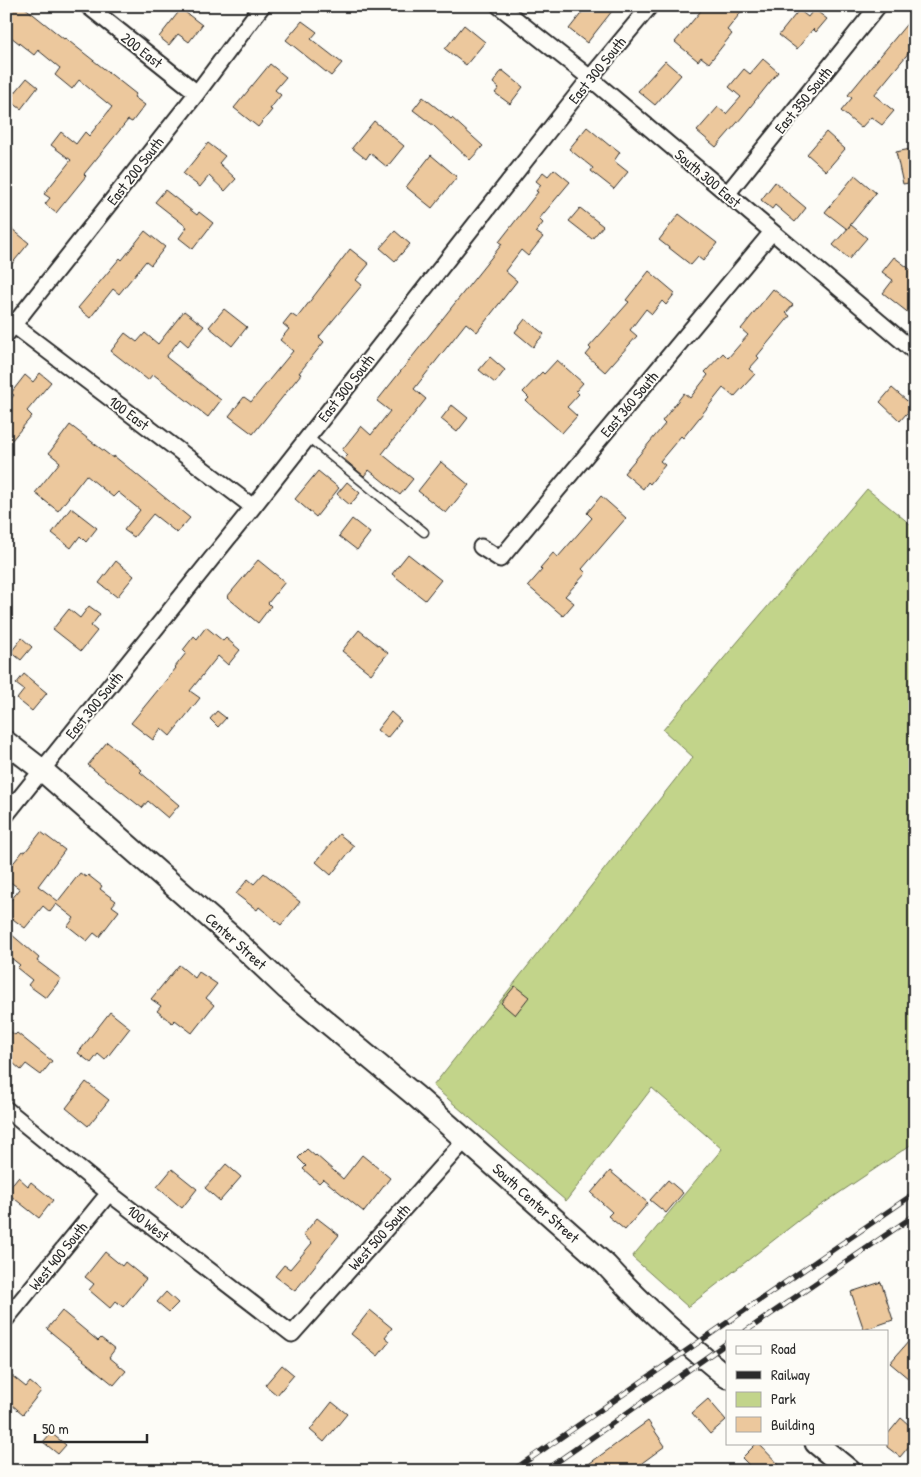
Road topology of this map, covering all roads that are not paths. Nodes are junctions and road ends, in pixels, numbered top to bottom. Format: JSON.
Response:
{"nodes":[{"id":1,"x":88,"y":6,"type":"edge"},
{"id":2,"x":262,"y":6,"type":"edge"},
{"id":3,"x":499,"y":6,"type":"edge"},
{"id":4,"x":650,"y":6,"type":"edge"},
{"id":5,"x":878,"y":6,"type":"edge"},
{"id":6,"x":590,"y":78,"type":"junction"},
{"id":7,"x":197,"y":93,"type":"junction"},
{"id":8,"x":727,"y":194,"type":"junction"},
{"id":9,"x":772,"y":232,"type":"junction"},
{"id":10,"x":9,"y":326,"type":"edge"},
{"id":11,"x":915,"y":352,"type":"edge"},
{"id":12,"x":308,"y":437,"type":"junction"},
{"id":13,"x":252,"y":507,"type":"junction"},
{"id":14,"x":424,"y":532,"type":"dead end"},
{"id":15,"x":481,"y":547,"type":"dead end"},
{"id":16,"x":6,"y":742,"type":"edge"},
{"id":17,"x":42,"y":770,"type":"junction"},
{"id":18,"x":6,"y":815,"type":"edge"},
{"id":19,"x":6,"y":1109,"type":"edge"},
{"id":20,"x":465,"y":1140,"type":"junction"},
{"id":21,"x":109,"y":1193,"type":"junction"},
{"id":22,"x":606,"y":1265,"type":"junction"},
{"id":23,"x":6,"y":1319,"type":"edge"},
{"id":24,"x":292,"y":1334,"type":"joint"},
{"id":25,"x":726,"y":1363,"type":"edge"},
{"id":26,"x":726,"y":1376,"type":"edge"},
{"id":27,"x":817,"y":1444,"type":"edge"},
{"id":28,"x":850,"y":1471,"type":"edge"}],
"edges":[{"from":1,"to":7,"type":"street","name":"200 East"},
{"from":2,"to":7,"type":"street","name":"East 200 South"},
{"from":3,"to":6,"type":"street","name":"South 300 East"},
{"from":4,"to":6,"type":"street","name":"East 300 South"},
{"from":5,"to":8,"type":"street","name":"East 350 South"},
{"from":6,"to":8,"type":"street","name":"South 300 East"},
{"from":6,"to":12,"type":"street","name":"East 300 South"},
{"from":7,"to":10,"type":"street","name":"East 200 South"},
{"from":8,"to":9,"type":"street","name":"South 300 East"},
{"from":9,"to":11,"type":"street","name":"South 300 East"},
{"from":9,"to":15,"type":"street","name":"East 360 South"},
{"from":10,"to":13,"type":"street","name":"100 East"},
{"from":12,"to":13,"type":"street","name":"East 300 South"},
{"from":12,"to":14,"type":"lane"},
{"from":13,"to":17,"type":"street","name":"East 300 South"},
{"from":16,"to":17,"type":"street","name":"Center Street"},
{"from":17,"to":18,"type":"street","name":"East 300 South"},
{"from":17,"to":20,"type":"street","name":"Center Street"},
{"from":19,"to":21,"type":"street","name":"100 West"},
{"from":20,"to":22,"type":"street","name":"South Center Street"},
{"from":20,"to":24,"type":"street","name":"West 500 South"},
{"from":21,"to":23,"type":"street","name":"West 400 South"},
{"from":21,"to":24,"type":"street","name":"100 West"},
{"from":22,"to":25,"type":"street","name":"South Center Street"},
{"from":22,"to":26,"type":"street","name":"South Center Street"},
{"from":27,"to":28,"type":"street"}]}
